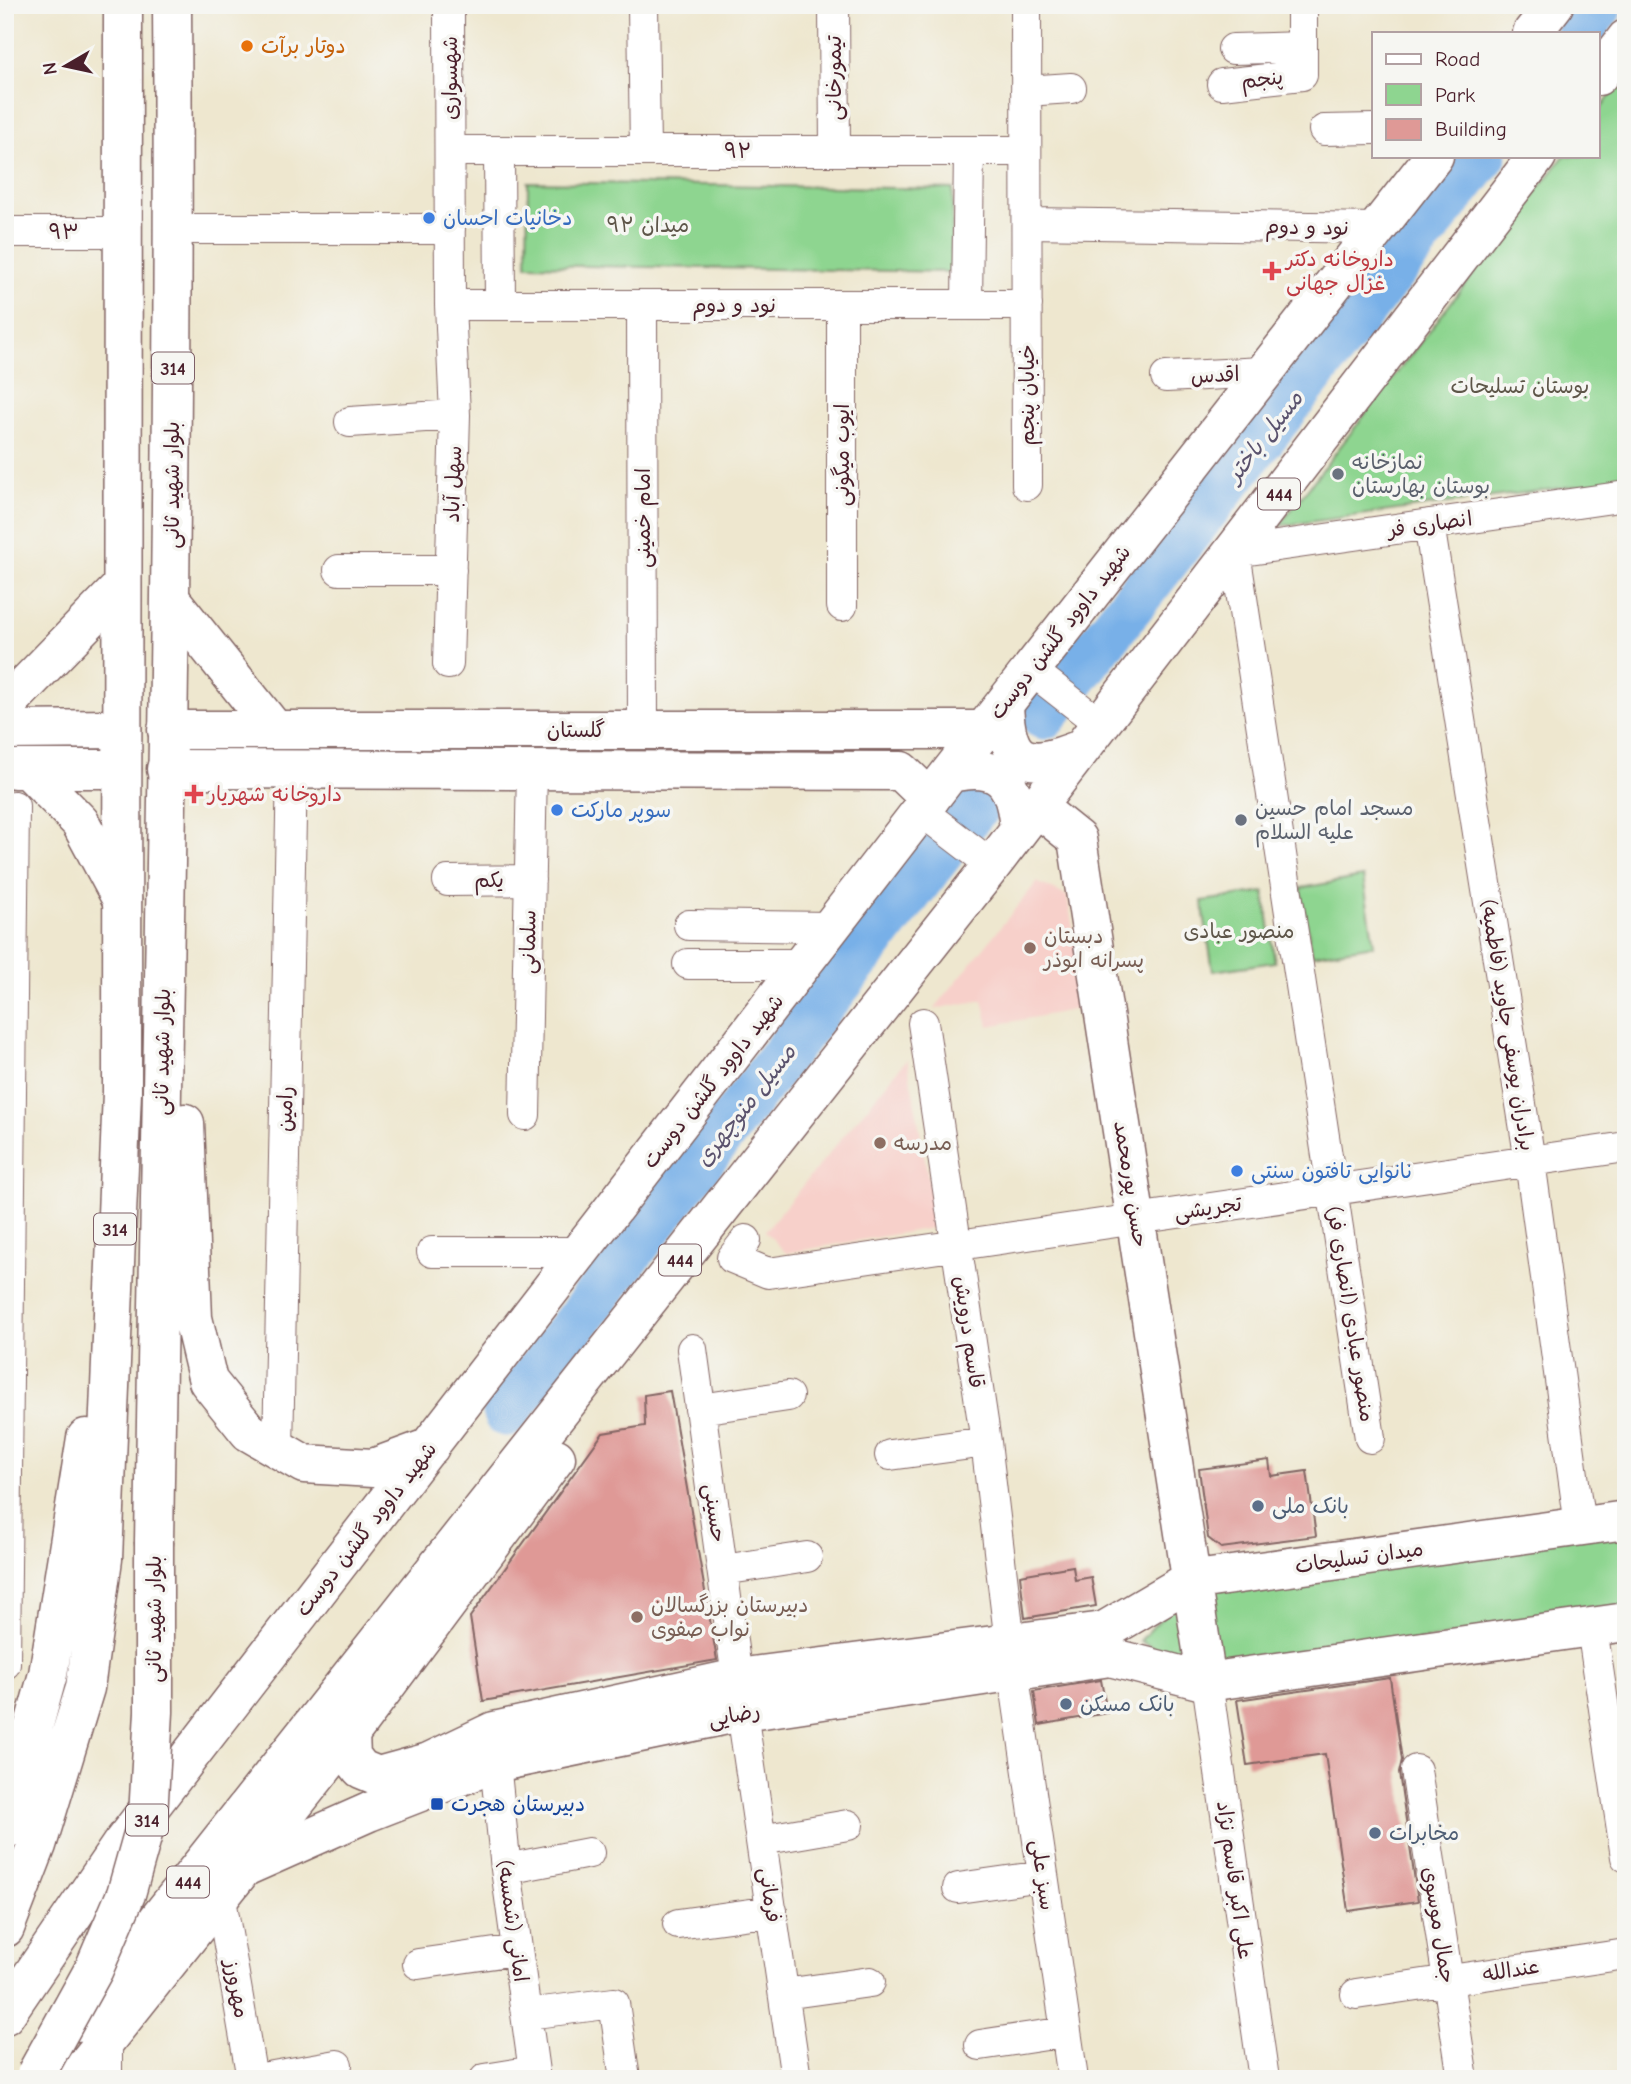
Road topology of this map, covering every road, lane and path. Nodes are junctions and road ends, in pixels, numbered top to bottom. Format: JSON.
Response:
{"nodes":[{"id":1,"x":122,"y":5,"type":"edge"},
{"id":2,"x":172,"y":5,"type":"edge"},
{"id":3,"x":449,"y":5,"type":"edge"},
{"id":4,"x":643,"y":5,"type":"edge"},
{"id":5,"x":834,"y":5,"type":"edge"},
{"id":6,"x":1026,"y":5,"type":"edge"},
{"id":7,"x":1302,"y":5,"type":"edge"},
{"id":8,"x":1554,"y":5,"type":"edge"},
{"id":9,"x":1532,"y":32,"type":"edge"},
{"id":10,"x":1626,"y":39,"type":"edge"},
{"id":11,"x":1233,"y":49,"type":"dead end"},
{"id":12,"x":1302,"y":61,"type":"junction"},
{"id":13,"x":1600,"y":73,"type":"edge"},
{"id":14,"x":1222,"y":84,"type":"dead end"},
{"id":15,"x":1072,"y":88,"type":"dead end"},
{"id":16,"x":1026,"y":91,"type":"junction"},
{"id":17,"x":1372,"y":129,"type":"edge"},
{"id":18,"x":1324,"y":130,"type":"dead end"},
{"id":19,"x":450,"y":151,"type":"junction"},
{"id":20,"x":499,"y":151,"type":"junction"},
{"id":21,"x":645,"y":151,"type":"junction"},
{"id":22,"x":835,"y":151,"type":"junction"},
{"id":23,"x":969,"y":151,"type":"junction"},
{"id":24,"x":1026,"y":151,"type":"junction"},
{"id":25,"x":1432,"y":158,"type":"edge"},
{"id":26,"x":1535,"y":158,"type":"edge"},
{"id":27,"x":1027,"y":223,"type":"junction"},
{"id":28,"x":1377,"y":228,"type":"junction"},
{"id":29,"x":174,"y":229,"type":"junction"},
{"id":30,"x":450,"y":229,"type":"junction"},
{"id":31,"x":5,"y":232,"type":"edge"},
{"id":32,"x":122,"y":232,"type":"junction"},
{"id":33,"x":842,"y":304,"type":"junction"},
{"id":34,"x":967,"y":304,"type":"junction"},
{"id":35,"x":450,"y":305,"type":"junction"},
{"id":36,"x":500,"y":305,"type":"junction"},
{"id":37,"x":642,"y":305,"type":"junction"},
{"id":38,"x":1027,"y":305,"type":"junction"},
{"id":39,"x":1264,"y":372,"type":"junction"},
{"id":40,"x":1166,"y":377,"type":"dead end"},
{"id":41,"x":455,"y":415,"type":"junction"},
{"id":42,"x":350,"y":422,"type":"dead end"},
{"id":43,"x":1027,"y":485,"type":"dead end"},
{"id":44,"x":1626,"y":496,"type":"edge"},
{"id":45,"x":1429,"y":524,"type":"junction"},
{"id":46,"x":1235,"y":552,"type":"junction"},
{"id":47,"x":339,"y":570,"type":"dead end"},
{"id":48,"x":451,"y":570,"type":"junction"},
{"id":49,"x":122,"y":586,"type":"junction"},
{"id":50,"x":172,"y":601,"type":"junction"},
{"id":51,"x":842,"y":606,"type":"dead end"},
{"id":52,"x":448,"y":664,"type":"dead end"},
{"id":53,"x":1031,"y":670,"type":"junction"},
{"id":54,"x":5,"y":706,"type":"edge"},
{"id":55,"x":994,"y":717,"type":"junction"},
{"id":56,"x":122,"y":729,"type":"junction"},
{"id":57,"x":5,"y":730,"type":"edge"},
{"id":58,"x":167,"y":730,"type":"junction"},
{"id":59,"x":275,"y":730,"type":"junction"},
{"id":60,"x":643,"y":730,"type":"junction"},
{"id":61,"x":919,"y":730,"type":"junction"},
{"id":62,"x":1089,"y":737,"type":"junction"},
{"id":63,"x":17,"y":769,"type":"edge"},
{"id":64,"x":122,"y":769,"type":"junction"},
{"id":65,"x":166,"y":769,"type":"junction"},
{"id":66,"x":292,"y":769,"type":"junction"},
{"id":67,"x":531,"y":769,"type":"junction"},
{"id":68,"x":901,"y":771,"type":"junction"},
{"id":69,"x":934,"y":794,"type":"junction"},
{"id":70,"x":14,"y":806,"type":"dead end"},
{"id":71,"x":1027,"y":818,"type":"junction"},
{"id":72,"x":992,"y":865,"type":"junction"},
{"id":73,"x":530,"y":880,"type":"junction"},
{"id":74,"x":448,"y":881,"type":"dead end"},
{"id":75,"x":122,"y":901,"type":"junction"},
{"id":76,"x":689,"y":925,"type":"dead end"},
{"id":77,"x":831,"y":927,"type":"junction"},
{"id":78,"x":163,"y":929,"type":"junction"},
{"id":79,"x":688,"y":964,"type":"dead end"},
{"id":80,"x":803,"y":964,"type":"junction"},
{"id":81,"x":913,"y":964,"type":"junction"},
{"id":82,"x":923,"y":1023,"type":"dead end"},
{"id":83,"x":7,"y":1113,"type":"edge"},
{"id":84,"x":525,"y":1115,"type":"dead end"},
{"id":85,"x":1626,"y":1147,"type":"edge"},
{"id":86,"x":1530,"y":1161,"type":"junction"},
{"id":87,"x":1332,"y":1190,"type":"junction"},
{"id":88,"x":1136,"y":1219,"type":"junction"},
{"id":89,"x":746,"y":1240,"type":"dead end"},
{"id":90,"x":114,"y":1242,"type":"junction"},
{"id":91,"x":956,"y":1245,"type":"junction"},
{"id":92,"x":432,"y":1252,"type":"dead end"},
{"id":93,"x":581,"y":1252,"type":"junction"},
{"id":94,"x":692,"y":1349,"type":"dead end"},
{"id":95,"x":788,"y":1396,"type":"dead end"},
{"id":96,"x":700,"y":1409,"type":"junction"},
{"id":97,"x":7,"y":1426,"type":"edge"},
{"id":98,"x":1370,"y":1438,"type":"dead end"},
{"id":99,"x":986,"y":1441,"type":"junction"},
{"id":100,"x":430,"y":1447,"type":"junction"},
{"id":101,"x":278,"y":1449,"type":"junction"},
{"id":102,"x":890,"y":1455,"type":"dead end"},
{"id":103,"x":1626,"y":1520,"type":"edge"},
{"id":104,"x":1580,"y":1526,"type":"junction"},
{"id":105,"x":807,"y":1557,"type":"dead end"},
{"id":106,"x":723,"y":1570,"type":"junction"},
{"id":107,"x":1189,"y":1581,"type":"junction"},
{"id":108,"x":1609,"y":1625,"type":"edge"},
{"id":109,"x":1107,"y":1644,"type":"junction"},
{"id":110,"x":1012,"y":1657,"type":"junction"},
{"id":111,"x":5,"y":1664,"type":"edge"},
{"id":112,"x":1207,"y":1682,"type":"junction"},
{"id":113,"x":739,"y":1695,"type":"junction"},
{"id":114,"x":350,"y":1734,"type":"junction"},
{"id":115,"x":495,"y":1747,"type":"junction"},
{"id":116,"x":1416,"y":1770,"type":"dead end"},
{"id":117,"x":848,"y":1825,"type":"dead end"},
{"id":118,"x":5,"y":1830,"type":"edge"},
{"id":119,"x":761,"y":1840,"type":"junction"},
{"id":120,"x":589,"y":1853,"type":"dead end"},
{"id":121,"x":1626,"y":1857,"type":"edge"},
{"id":122,"x":245,"y":1867,"type":"junction"},
{"id":123,"x":506,"y":1869,"type":"junction"},
{"id":124,"x":1044,"y":1876,"type":"junction"},
{"id":125,"x":958,"y":1888,"type":"dead end"},
{"id":126,"x":221,"y":1899,"type":"junction"},
{"id":127,"x":772,"y":1911,"type":"junction"},
{"id":128,"x":678,"y":1924,"type":"dead end"},
{"id":129,"x":5,"y":1928,"type":"edge"},
{"id":130,"x":516,"y":1950,"type":"junction"},
{"id":131,"x":1626,"y":1954,"type":"edge"},
{"id":132,"x":418,"y":1964,"type":"dead end"},
{"id":133,"x":1448,"y":1981,"type":"junction"},
{"id":134,"x":870,"y":1982,"type":"dead end"},
{"id":135,"x":784,"y":1994,"type":"junction"},
{"id":136,"x":1356,"y":1994,"type":"dead end"},
{"id":137,"x":527,"y":2014,"type":"junction"},
{"id":138,"x":5,"y":2015,"type":"edge"},
{"id":139,"x":1066,"y":2032,"type":"junction"},
{"id":140,"x":107,"y":2039,"type":"junction"},
{"id":141,"x":980,"y":2045,"type":"dead end"},
{"id":142,"x":337,"y":2065,"type":"dead end"},
{"id":143,"x":534,"y":2075,"type":"edge"},
{"id":144,"x":34,"y":2077,"type":"edge"},
{"id":145,"x":75,"y":2079,"type":"edge"},
{"id":146,"x":107,"y":2079,"type":"edge"},
{"id":147,"x":254,"y":2079,"type":"edge"},
{"id":148,"x":485,"y":2079,"type":"edge"},
{"id":149,"x":625,"y":2079,"type":"edge"},
{"id":150,"x":796,"y":2079,"type":"edge"},
{"id":151,"x":1073,"y":2079,"type":"edge"},
{"id":152,"x":1264,"y":2079,"type":"edge"},
{"id":153,"x":1463,"y":2079,"type":"edge"}],
"edges":[{"from":1,"to":32,"type":"main road","name":"بلوار شهید ثانی","number":"314"},
{"from":2,"to":29,"type":"main road","name":"بلوار شهید ثانی","number":"314"},
{"from":3,"to":19,"type":"street","name":"شهسواری"},
{"from":4,"to":21,"type":"street"},
{"from":5,"to":22,"type":"street","name":"تیمورخانی"},
{"from":6,"to":16,"type":"street"},
{"from":7,"to":12,"type":"street"},
{"from":8,"to":9,"type":"main road"},
{"from":10,"to":13,"type":"main road"},
{"from":11,"to":12,"type":"street"},
{"from":12,"to":14,"type":"street","name":"پنجم"},
{"from":15,"to":16,"type":"street"},
{"from":16,"to":24,"type":"street"},
{"from":17,"to":18,"type":"street"},
{"from":19,"to":20,"type":"street","name":"۹۲"},
{"from":19,"to":30,"type":"street","name":"شهسواری"},
{"from":20,"to":21,"type":"street","name":"۹۲"},
{"from":20,"to":36,"type":"street"},
{"from":21,"to":22,"type":"street","name":"۹۲"},
{"from":22,"to":23,"type":"street","name":"۹۲"},
{"from":23,"to":24,"type":"street","name":"۹۲"},
{"from":23,"to":34,"type":"street"},
{"from":24,"to":27,"type":"street"},
{"from":25,"to":28,"type":"main road","name":"شهید داوود گلشن دوست"},
{"from":26,"to":46,"type":"main road","number":"444"},
{"from":27,"to":28,"type":"street","name":"نود و دوم"},
{"from":27,"to":38,"type":"street"},
{"from":28,"to":39,"type":"main road","name":"شهید داوود گلشن دوست"},
{"from":29,"to":30,"type":"street"},
{"from":29,"to":50,"type":"main road","name":"بلوار شهید ثانی","number":"314"},
{"from":30,"to":35,"type":"street","name":"سهل آباد"},
{"from":31,"to":32,"type":"street","name":"۹۳"},
{"from":32,"to":49,"type":"main road","name":"بلوار شهید ثانی","number":"314"},
{"from":33,"to":34,"type":"street","name":"نود و دوم"},
{"from":33,"to":37,"type":"street","name":"نود و دوم"},
{"from":33,"to":51,"type":"street","name":"ایوب میگونی"},
{"from":34,"to":38,"type":"street","name":"نود و دوم"},
{"from":35,"to":36,"type":"street","name":"نود و دوم"},
{"from":35,"to":41,"type":"street","name":"سهل آباد"},
{"from":36,"to":37,"type":"street","name":"نود و دوم"},
{"from":37,"to":60,"type":"street","name":"امام خمینی"},
{"from":38,"to":43,"type":"street","name":"خیابان پنجم"},
{"from":39,"to":40,"type":"street","name":"اقدس"},
{"from":39,"to":53,"type":"main road","name":"شهید داوود گلشن دوست"},
{"from":41,"to":42,"type":"street"},
{"from":41,"to":48,"type":"street","name":"سهل آباد"},
{"from":44,"to":45,"type":"street","name":"انصاری فر"},
{"from":45,"to":46,"type":"street","name":"انصاری فر"},
{"from":45,"to":86,"type":"street","name":"برادران یوسفی جاوید (فاطمیه)"},
{"from":46,"to":62,"type":"main road","number":"444"},
{"from":46,"to":87,"type":"street"},
{"from":47,"to":48,"type":"street"},
{"from":48,"to":52,"type":"street","name":"سهل آباد"},
{"from":49,"to":54,"type":"main road"},
{"from":49,"to":56,"type":"main road","name":"بلوار شهید ثانی","number":"314"},
{"from":50,"to":58,"type":"main road","name":"بلوار شهید ثانی","number":"314"},
{"from":50,"to":59,"type":"main road"},
{"from":53,"to":55,"type":"main road","name":"شهید داوود گلشن دوست"},
{"from":53,"to":62,"type":"street"},
{"from":55,"to":61,"type":"main road","name":"گلستان"},
{"from":55,"to":62,"type":"main road"},
{"from":55,"to":69,"type":"main road","name":"شهید داوود گلشن دوست"},
{"from":56,"to":57,"type":"main road"},
{"from":56,"to":58,"type":"main road","name":"گلستان"},
{"from":56,"to":64,"type":"main road","name":"بلوار شهید ثانی","number":"314"},
{"from":58,"to":59,"type":"main road","name":"گلستان"},
{"from":58,"to":65,"type":"main road","name":"بلوار شهید ثانی","number":"314"},
{"from":59,"to":60,"type":"main road","name":"گلستان"},
{"from":60,"to":61,"type":"main road","name":"گلستان"},
{"from":61,"to":68,"type":"main road"},
{"from":62,"to":71,"type":"main road","number":"444"},
{"from":63,"to":64,"type":"main road"},
{"from":63,"to":75,"type":"main road"},
{"from":64,"to":65,"type":"main road","name":"گلستان"},
{"from":64,"to":75,"type":"main road","name":"بلوار شهید ثانی","number":"314"},
{"from":65,"to":66,"type":"main road","name":"گلستان"},
{"from":65,"to":78,"type":"main road","name":"بلوار شهید ثانی","number":"314"},
{"from":66,"to":67,"type":"main road","name":"گلستان"},
{"from":66,"to":101,"type":"street","name":"رامین"},
{"from":67,"to":68,"type":"main road","name":"گلستان"},
{"from":67,"to":73,"type":"street","name":"سلمانی"},
{"from":68,"to":69,"type":"main road"},
{"from":69,"to":71,"type":"main road"},
{"from":69,"to":72,"type":"street"},
{"from":69,"to":77,"type":"main road","name":"شهید داوود گلشن دوست"},
{"from":70,"to":83,"type":"street"},
{"from":71,"to":72,"type":"main road","number":"444"},
{"from":71,"to":88,"type":"main road","name":"حسن پورمحمد"},
{"from":72,"to":81,"type":"main road","number":"444"},
{"from":73,"to":74,"type":"street","name":"یکم"},
{"from":73,"to":84,"type":"street","name":"سلمانی"},
{"from":75,"to":90,"type":"main road","name":"بلوار شهید ثانی","number":"314"},
{"from":76,"to":77,"type":"street"},
{"from":77,"to":80,"type":"main road","name":"شهید داوود گلشن دوست"},
{"from":78,"to":101,"type":"main road"},
{"from":78,"to":144,"type":"main road","name":"بلوار شهید ثانی","number":"314","bridge":true},
{"from":79,"to":80,"type":"street"},
{"from":80,"to":93,"type":"main road","name":"شهید داوود گلشن دوست"},
{"from":81,"to":114,"type":"main road"},
{"from":81,"to":144,"type":"main road","number":"444","bridge":true},
{"from":82,"to":91,"type":"street","name":"قاسم درویش"},
{"from":83,"to":97,"type":"street"},
{"from":85,"to":86,"type":"street","name":"تجریشی"},
{"from":86,"to":87,"type":"street","name":"تجریشی"},
{"from":86,"to":104,"type":"street","name":"برادران یوسفی جاوید (فاطمیه)"},
{"from":87,"to":88,"type":"street","name":"تجریشی"},
{"from":87,"to":98,"type":"street","name":"منصور عبادی (انصاری فر)"},
{"from":88,"to":91,"type":"street","name":"تجریشی"},
{"from":88,"to":107,"type":"main road","name":"حسن پورمحمد"},
{"from":89,"to":91,"type":"street","name":"تجریشی"},
{"from":90,"to":118,"type":"main road"},
{"from":90,"to":129,"type":"main road","name":"بلوار شهید ثانی","number":"314"},
{"from":91,"to":99,"type":"street","name":"قاسم درویش"},
{"from":92,"to":93,"type":"street"},
{"from":93,"to":100,"type":"main road","name":"شهید داوود گلشن دوست"},
{"from":94,"to":96,"type":"street","name":"حسینی"},
{"from":95,"to":96,"type":"street"},
{"from":96,"to":106,"type":"street","name":"حسینی"},
{"from":97,"to":111,"type":"street"},
{"from":99,"to":102,"type":"street"},
{"from":99,"to":110,"type":"street","name":"قاسم درویش"},
{"from":100,"to":101,"type":"main road"},
{"from":100,"to":138,"type":"main road","name":"شهید داوود گلشن دوست"},
{"from":103,"to":104,"type":"main road","name":"میدان تسلیحات"},
{"from":104,"to":107,"type":"main road","name":"میدان تسلیحات"},
{"from":105,"to":106,"type":"street"},
{"from":106,"to":113,"type":"street","name":"حسینی"},
{"from":107,"to":109,"type":"main road","name":"میدان تسلیحات"},
{"from":107,"to":112,"type":"main road","name":"حسن پورمحمد"},
{"from":108,"to":112,"type":"main road"},
{"from":108,"to":121,"type":"street"},
{"from":109,"to":110,"type":"main road","name":"رضایی"},
{"from":109,"to":112,"type":"main road"},
{"from":110,"to":113,"type":"main road","name":"رضایی"},
{"from":110,"to":124,"type":"street","name":"سبز علی"},
{"from":112,"to":152,"type":"street","name":"علی اکبر قاسم نژاد"},
{"from":113,"to":115,"type":"main road","name":"رضایی"},
{"from":113,"to":119,"type":"street","name":"فرمانی"},
{"from":114,"to":115,"type":"main road","name":"رضایی"},
{"from":114,"to":122,"type":"main road"},
{"from":115,"to":122,"type":"main road","name":"رضایی"},
{"from":115,"to":123,"type":"street","name":"امانی (شمسه)"},
{"from":116,"to":133,"type":"street","name":"جمال موسوی"},
{"from":117,"to":119,"type":"street"},
{"from":119,"to":127,"type":"street","name":"فرمانی"},
{"from":120,"to":123,"type":"street"},
{"from":122,"to":126,"type":"main road"},
{"from":123,"to":130,"type":"street","name":"امانی (شمسه)"},
{"from":124,"to":125,"type":"street"},
{"from":124,"to":139,"type":"street","name":"سبز علی"},
{"from":126,"to":140,"type":"main road"},
{"from":126,"to":147,"type":"street","name":"مهرورز"},
{"from":127,"to":128,"type":"street"},
{"from":127,"to":135,"type":"street","name":"فرمانی"},
{"from":130,"to":132,"type":"street"},
{"from":130,"to":137,"type":"street","name":"امانی (شمسه)"},
{"from":131,"to":133,"type":"street","name":"عندالله"},
{"from":133,"to":136,"type":"street","name":"عندالله"},
{"from":133,"to":153,"type":"street","name":"جمال موسوی"},
{"from":134,"to":135,"type":"street"},
{"from":135,"to":150,"type":"street","name":"فرمانی"},
{"from":137,"to":143,"type":"street","name":"امانی (شمسه)"},
{"from":137,"to":149,"type":"street"},
{"from":139,"to":141,"type":"street"},
{"from":139,"to":151,"type":"street","name":"سبز علی"},
{"from":140,"to":145,"type":"main road"},
{"from":140,"to":146,"type":"street"},
{"from":142,"to":147,"type":"street"},
{"from":143,"to":148,"type":"street"}]}
